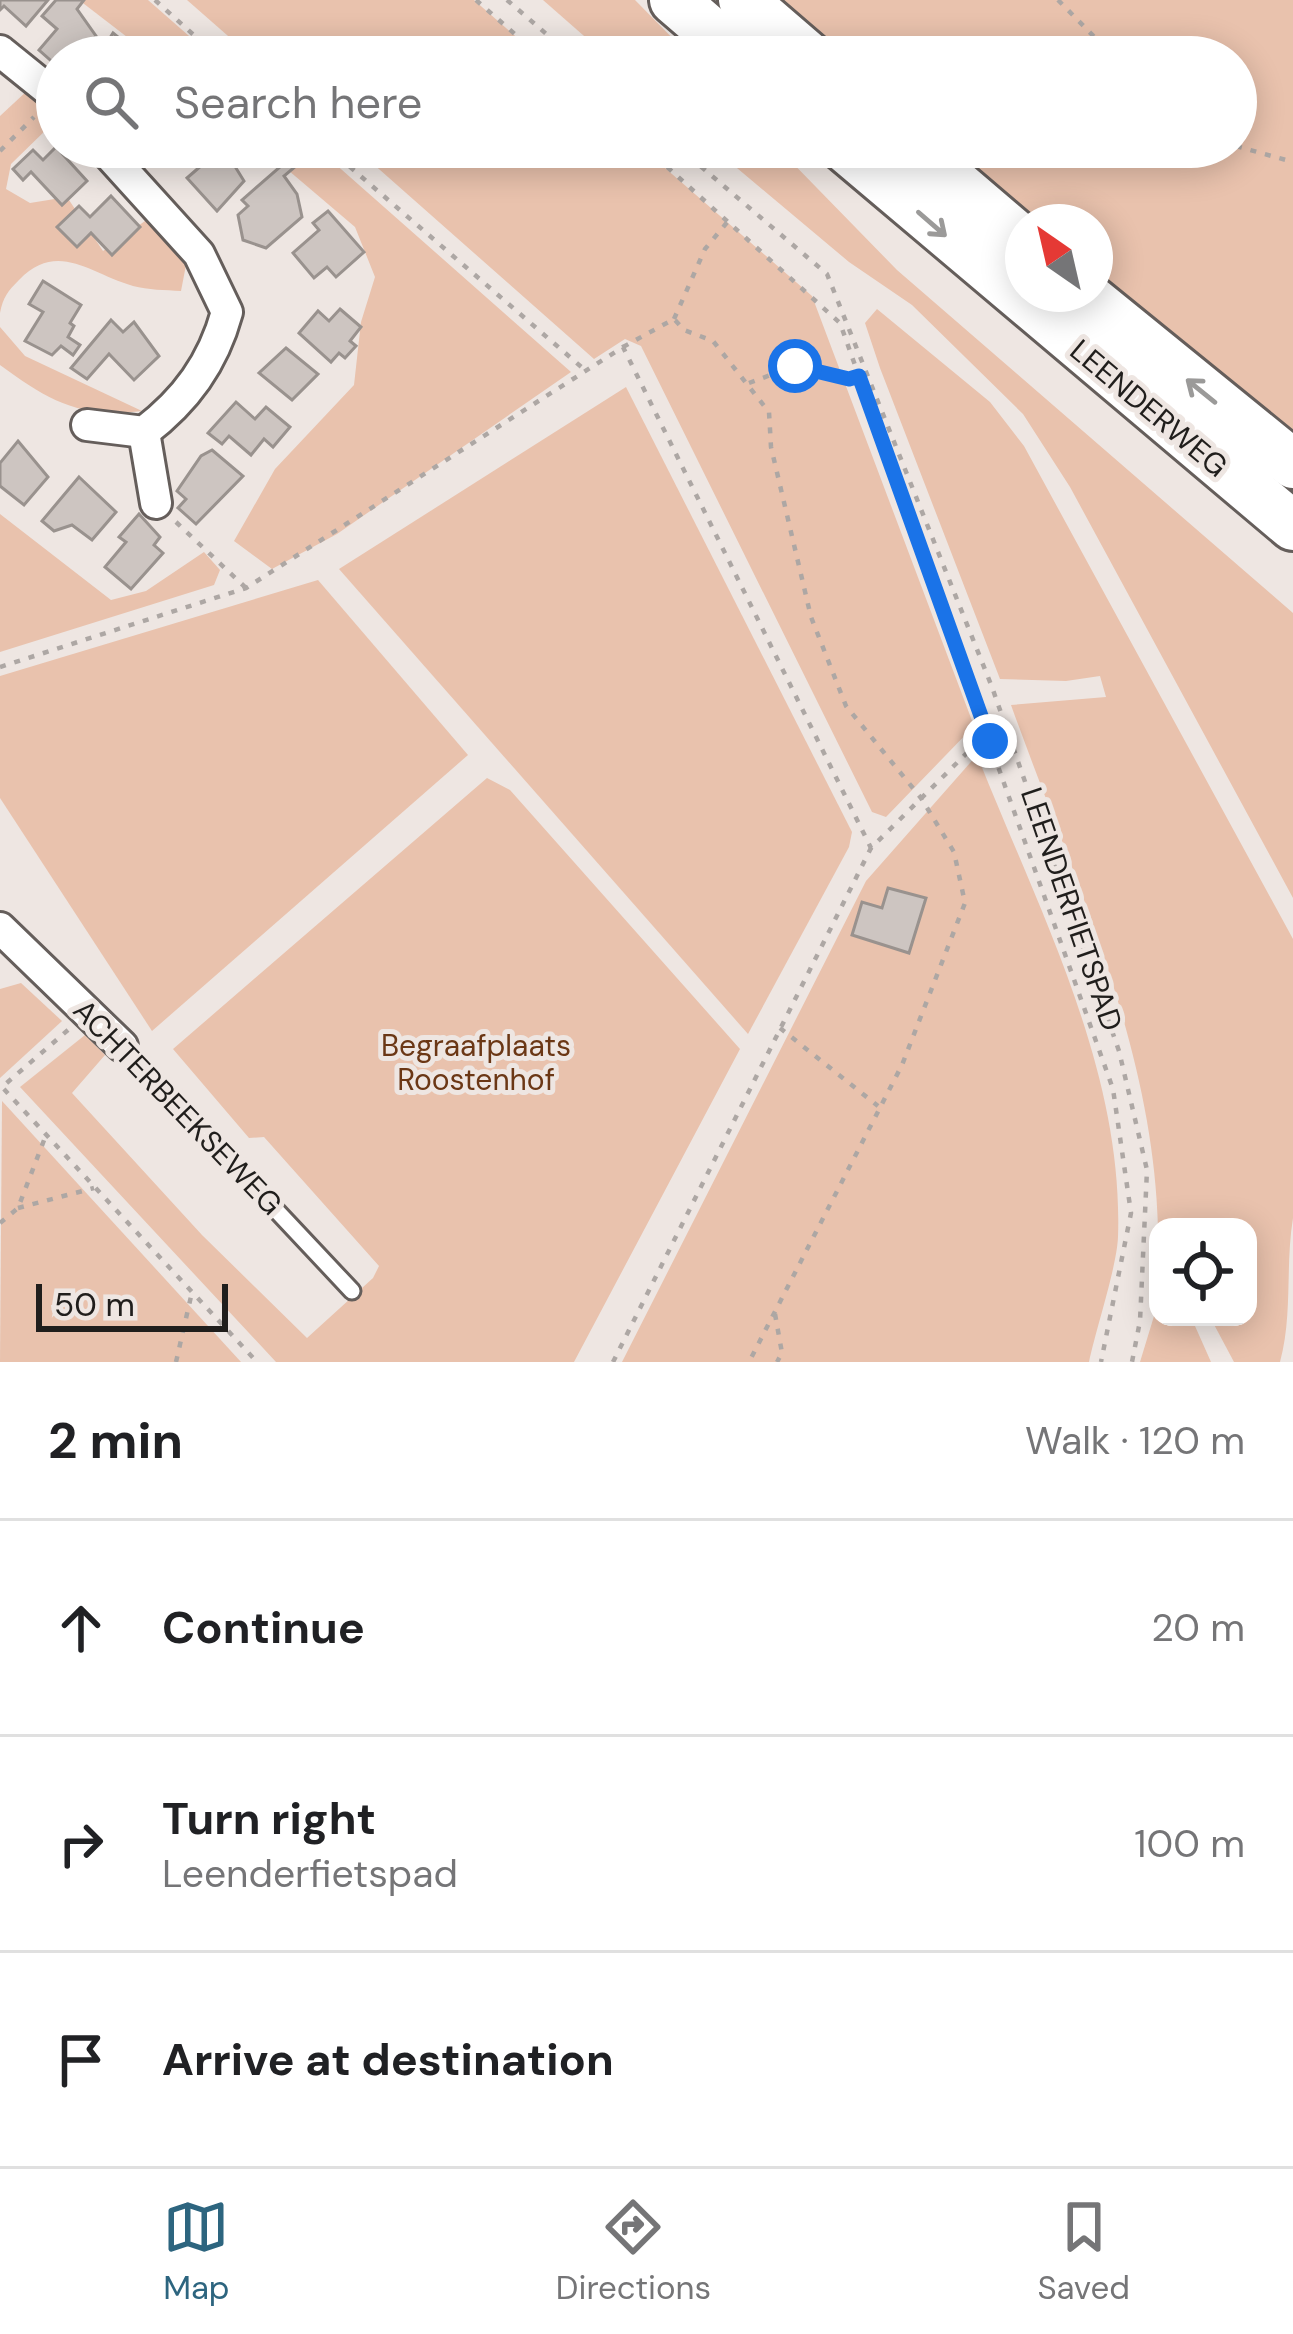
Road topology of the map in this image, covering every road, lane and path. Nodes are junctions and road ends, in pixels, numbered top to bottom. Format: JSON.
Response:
{"nodes":[{"id":1,"x":155,"y":0,"type":"edge"},
{"id":2,"x":476,"y":0,"type":"edge"},
{"id":3,"x":507,"y":0,"type":"edge"},
{"id":4,"x":674,"y":0,"type":"edge"},
{"id":5,"x":743,"y":0,"type":"edge"},
{"id":6,"x":1058,"y":0,"type":"edge"},
{"id":7,"x":194,"y":36,"type":"edge"},
{"id":8,"x":518,"y":36,"type":"edge"},
{"id":9,"x":549,"y":36,"type":"edge"},
{"id":10,"x":716,"y":36,"type":"edge"},
{"id":11,"x":785,"y":36,"type":"edge"},
{"id":12,"x":1093,"y":36,"type":"edge"},
{"id":13,"x":0,"y":51,"type":"edge"},
{"id":14,"x":36,"y":80,"type":"edge"},
{"id":15,"x":36,"y":116,"type":"edge"},
{"id":16,"x":0,"y":151,"type":"edge"},
{"id":17,"x":1257,"y":152,"type":"edge"},
{"id":18,"x":1293,"y":162,"type":"edge"},
{"id":19,"x":121,"y":168,"type":"edge"},
{"id":20,"x":352,"y":168,"type":"edge"},
{"id":21,"x":669,"y":168,"type":"edge"},
{"id":22,"x":703,"y":168,"type":"edge"},
{"id":23,"x":869,"y":168,"type":"edge"},
{"id":24,"x":938,"y":168,"type":"edge"},
{"id":25,"x":729,"y":220,"type":"junction"},
{"id":26,"x":1005,"y":226,"type":"edge"},
{"id":27,"x":1106,"y":312,"type":"edge"},
{"id":28,"x":674,"y":319,"type":"junction"},
{"id":29,"x":623,"y":347,"type":"junction"},
{"id":30,"x":586,"y":371,"type":"junction"},
{"id":31,"x":859,"y":376,"type":"junction"},
{"id":32,"x":748,"y":383,"type":"junction"},
{"id":33,"x":87,"y":425,"type":"dead end"},
{"id":34,"x":143,"y":432,"type":"junction"},
{"id":35,"x":1293,"y":464,"type":"edge"},
{"id":36,"x":156,"y":503,"type":"joint"},
{"id":37,"x":1293,"y":526,"type":"edge"},
{"id":38,"x":247,"y":588,"type":"junction"},
{"id":39,"x":0,"y":667,"type":"edge"},
{"id":40,"x":990,"y":741,"type":"junction"},
{"id":41,"x":921,"y":798,"type":"junction"},
{"id":42,"x":871,"y":848,"type":"junction"},
{"id":43,"x":0,"y":928,"type":"edge"},
{"id":44,"x":88,"y":1012,"type":"junction"},
{"id":45,"x":780,"y":1028,"type":"junction"},
{"id":46,"x":122,"y":1046,"type":"joint"},
{"id":47,"x":1,"y":1088,"type":"edge"},
{"id":48,"x":878,"y":1106,"type":"junction"},
{"id":49,"x":46,"y":1135,"type":"junction"},
{"id":50,"x":95,"y":1188,"type":"junction"},
{"id":51,"x":18,"y":1208,"type":"junction"},
{"id":52,"x":0,"y":1223,"type":"edge"},
{"id":53,"x":352,"y":1291,"type":"dead end"},
{"id":54,"x":192,"y":1292,"type":"junction"},
{"id":55,"x":775,"y":1314,"type":"junction"},
{"id":56,"x":176,"y":1362,"type":"edge"},
{"id":57,"x":256,"y":1362,"type":"edge"},
{"id":58,"x":613,"y":1362,"type":"edge"},
{"id":59,"x":749,"y":1362,"type":"edge"},
{"id":60,"x":777,"y":1362,"type":"edge"},
{"id":61,"x":1102,"y":1362,"type":"edge"},
{"id":62,"x":1132,"y":1362,"type":"edge"}],
"edges":[{"from":1,"to":7,"type":"path"},
{"from":2,"to":8,"type":"path"},
{"from":3,"to":9,"type":"path"},
{"from":4,"to":10,"type":"main road"},
{"from":5,"to":11,"type":"main road"},
{"from":6,"to":12,"type":"path"},
{"from":13,"to":14,"type":"street"},
{"from":15,"to":16,"type":"path"},
{"from":17,"to":18,"type":"path"},
{"from":19,"to":34,"type":"street"},
{"from":20,"to":30,"type":"path"},
{"from":21,"to":25,"type":"path","name":"LEENDERFIETSPAD"},
{"from":22,"to":62,"type":"path"},
{"from":23,"to":37,"type":"main road","name":"LEENDERWEG","one_way":true},
{"from":24,"to":26,"type":"main road"},
{"from":25,"to":28,"type":"path"},
{"from":25,"to":31,"type":"path","name":"LEENDERFIETSPAD"},
{"from":35,"to":27,"type":"main road","name":"LEENDERWEG","one_way":true},
{"from":28,"to":29,"type":"path"},
{"from":28,"to":32,"type":"path"},
{"from":29,"to":30,"type":"path"},
{"from":29,"to":42,"type":"path"},
{"from":30,"to":38,"type":"path"},
{"from":31,"to":32,"type":"path"},
{"from":31,"to":40,"type":"path","name":"LEENDERFIETSPAD"},
{"from":32,"to":41,"type":"path"},
{"from":33,"to":34,"type":"street"},
{"from":34,"to":36,"type":"street"},
{"from":36,"to":38,"type":"path"},
{"from":38,"to":39,"type":"path"},
{"from":40,"to":41,"type":"path"},
{"from":40,"to":61,"type":"path","name":"LEENDERFIETSPAD"},
{"from":41,"to":42,"type":"path"},
{"from":41,"to":48,"type":"path"},
{"from":42,"to":45,"type":"path"},
{"from":43,"to":44,"type":"street","name":"ACHTERBEEKSEWEG"},
{"from":44,"to":46,"type":"street","name":"ACHTERBEEKSEWEG"},
{"from":44,"to":47,"type":"path"},
{"from":45,"to":48,"type":"path"},
{"from":45,"to":58,"type":"path"},
{"from":46,"to":53,"type":"lane","name":"ACHTERBEEKSEWEG"},
{"from":47,"to":49,"type":"path"},
{"from":48,"to":55,"type":"path"},
{"from":49,"to":50,"type":"path"},
{"from":49,"to":51,"type":"path"},
{"from":50,"to":51,"type":"path"},
{"from":50,"to":54,"type":"path"},
{"from":51,"to":52,"type":"path"},
{"from":54,"to":56,"type":"path"},
{"from":54,"to":57,"type":"path"},
{"from":55,"to":59,"type":"path"},
{"from":55,"to":60,"type":"path"}]}
